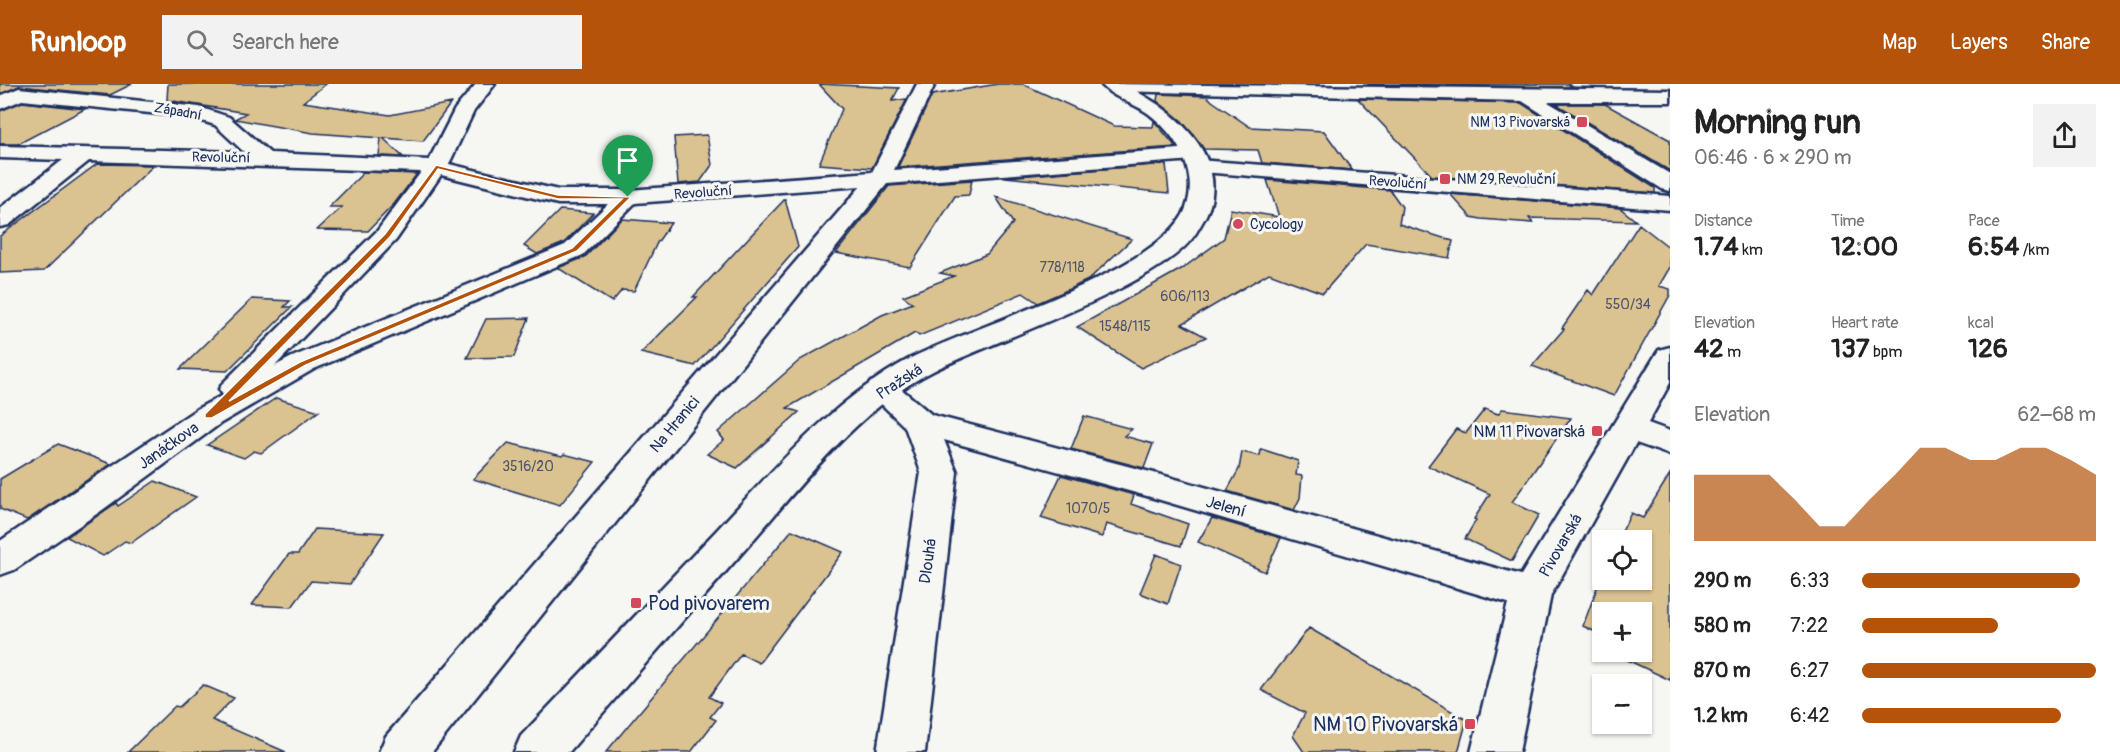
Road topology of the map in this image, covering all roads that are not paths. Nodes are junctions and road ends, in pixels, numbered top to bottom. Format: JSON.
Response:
{"nodes":[{"id":1,"x":486,"y":84,"type":"edge"},
{"id":2,"x":926,"y":84,"type":"edge"},
{"id":3,"x":1506,"y":84,"type":"edge"},
{"id":4,"x":1112,"y":85,"type":"edge"},
{"id":5,"x":138,"y":87,"type":"dead end"},
{"id":6,"x":22,"y":89,"type":"edge"},
{"id":7,"x":1526,"y":96,"type":"junction"},
{"id":8,"x":1670,"y":96,"type":"edge"},
{"id":9,"x":101,"y":101,"type":"junction"},
{"id":10,"x":0,"y":103,"type":"edge"},
{"id":11,"x":0,"y":152,"type":"edge"},
{"id":12,"x":83,"y":155,"type":"junction"},
{"id":13,"x":263,"y":158,"type":"junction"},
{"id":14,"x":1195,"y":160,"type":"junction"},
{"id":15,"x":436,"y":167,"type":"junction"},
{"id":16,"x":879,"y":179,"type":"junction"},
{"id":17,"x":1670,"y":184,"type":"edge"},
{"id":18,"x":628,"y":197,"type":"junction"},
{"id":19,"x":1670,"y":203,"type":"edge"},
{"id":20,"x":0,"y":220,"type":"edge"},
{"id":21,"x":1670,"y":356,"type":"edge"},
{"id":22,"x":882,"y":390,"type":"junction"},
{"id":23,"x":208,"y":416,"type":"junction"},
{"id":24,"x":920,"y":423,"type":"junction"},
{"id":25,"x":1628,"y":427,"type":"junction"},
{"id":26,"x":1670,"y":444,"type":"edge"},
{"id":27,"x":88,"y":502,"type":"junction"},
{"id":28,"x":0,"y":542,"type":"edge"},
{"id":29,"x":0,"y":560,"type":"edge"},
{"id":30,"x":1531,"y":594,"type":"junction"},
{"id":31,"x":403,"y":752,"type":"edge"},
{"id":32,"x":538,"y":752,"type":"edge"},
{"id":33,"x":901,"y":752,"type":"edge"},
{"id":34,"x":1495,"y":752,"type":"edge"}],
"edges":[{"from":1,"to":15,"type":"street"},
{"from":2,"to":16,"type":"street","name":"Na Hranici"},
{"from":3,"to":7,"type":"street"},
{"from":4,"to":7,"type":"street"},
{"from":4,"to":14,"type":"street","name":"Pražská"},
{"from":5,"to":9,"type":"street"},
{"from":6,"to":9,"type":"street","name":"Západní"},
{"from":6,"to":10,"type":"street"},
{"from":7,"to":8,"type":"street"},
{"from":7,"to":17,"type":"street"},
{"from":9,"to":13,"type":"street","name":"Západní"},
{"from":11,"to":12,"type":"street","name":"Revoluční"},
{"from":12,"to":13,"type":"street","name":"Revoluční"},
{"from":12,"to":20,"type":"street"},
{"from":13,"to":15,"type":"street","name":"Revoluční"},
{"from":14,"to":16,"type":"street","name":"Revoluční"},
{"from":14,"to":19,"type":"street","name":"Revoluční"},
{"from":14,"to":22,"type":"street","name":"Pražská"},
{"from":15,"to":18,"type":"street","name":"Revoluční"},
{"from":15,"to":23,"type":"street"},
{"from":16,"to":18,"type":"street","name":"Revoluční"},
{"from":16,"to":31,"type":"street","name":"Na Hranici"},
{"from":18,"to":23,"type":"street","name":"Janáčkova"},
{"from":21,"to":25,"type":"street","name":"Pivovarská"},
{"from":22,"to":24,"type":"street","name":"Dlouhá"},
{"from":22,"to":32,"type":"street","name":"Pražská"},
{"from":23,"to":27,"type":"street","name":"Janáčkova"},
{"from":24,"to":30,"type":"street","name":"Jelení"},
{"from":24,"to":33,"type":"street","name":"Dlouhá"},
{"from":25,"to":26,"type":"street"},
{"from":25,"to":30,"type":"street","name":"Pivovarská"},
{"from":27,"to":28,"type":"street"},
{"from":27,"to":29,"type":"street","name":"Janáčkova"},
{"from":30,"to":34,"type":"street","name":"Pivovarská"}]}
